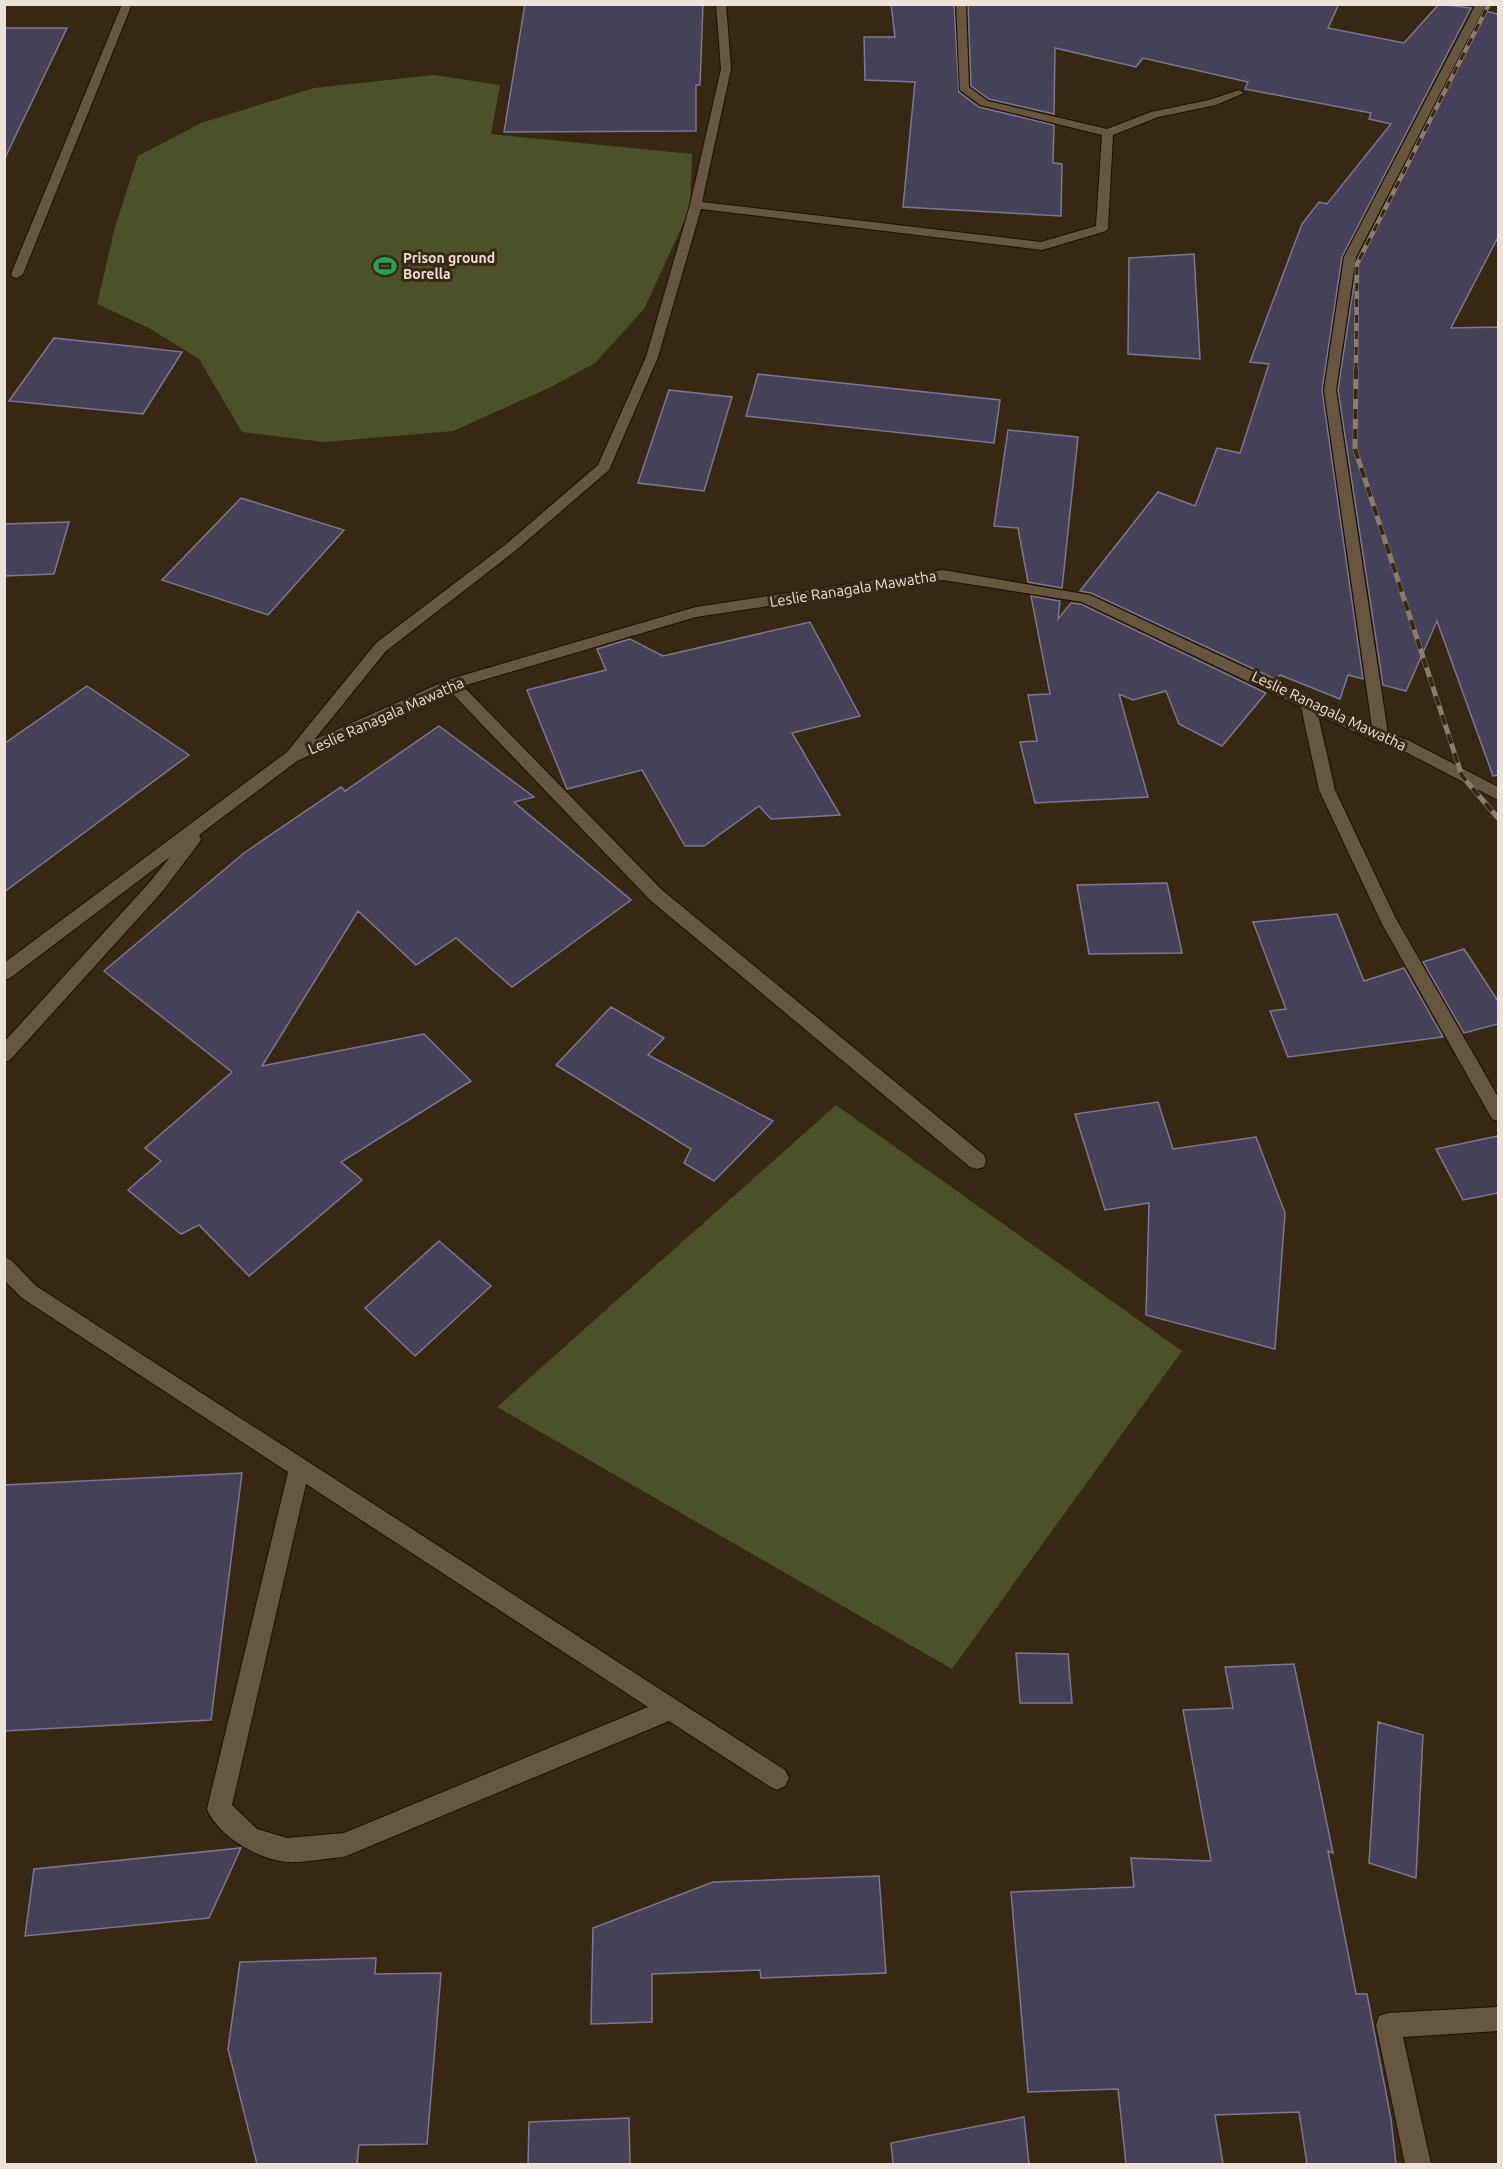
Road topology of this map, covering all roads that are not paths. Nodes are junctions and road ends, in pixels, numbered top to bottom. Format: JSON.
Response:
{"nodes":[{"id":1,"x":127,"y":4,"type":"edge"},
{"id":2,"x":721,"y":4,"type":"edge"},
{"id":3,"x":961,"y":4,"type":"edge"},
{"id":4,"x":1481,"y":4,"type":"edge"},
{"id":5,"x":1239,"y":93,"type":"dead end"},
{"id":6,"x":1108,"y":133,"type":"junction"},
{"id":7,"x":696,"y":205,"type":"junction"},
{"id":8,"x":17,"y":274,"type":"dead end"},
{"id":9,"x":452,"y":684,"type":"junction"},
{"id":10,"x":1308,"y":703,"type":"junction"},
{"id":11,"x":1382,"y":738,"type":"junction"},
{"id":12,"x":291,"y":757,"type":"junction"},
{"id":13,"x":1498,"y":794,"type":"edge"},
{"id":14,"x":209,"y":819,"type":"junction"},
{"id":15,"x":4,"y":973,"type":"edge"},
{"id":16,"x":4,"y":1055,"type":"edge"},
{"id":17,"x":1498,"y":1113,"type":"edge"},
{"id":18,"x":977,"y":1161,"type":"dead end"},
{"id":19,"x":4,"y":1266,"type":"edge"},
{"id":20,"x":299,"y":1467,"type":"junction"},
{"id":21,"x":670,"y":1709,"type":"junction"},
{"id":22,"x":777,"y":1778,"type":"dead end"},
{"id":23,"x":1498,"y":2019,"type":"edge"},
{"id":24,"x":1418,"y":2164,"type":"edge"}],
"edges":[{"from":1,"to":8,"type":"street"},
{"from":2,"to":7,"type":"street"},
{"from":3,"to":6,"type":"street"},
{"from":4,"to":11,"type":"street"},
{"from":5,"to":6,"type":"street"},
{"from":6,"to":7,"type":"street"},
{"from":7,"to":12,"type":"street"},
{"from":9,"to":10,"type":"street","name":"Leslie Ranagala Mawatha"},
{"from":9,"to":12,"type":"street","name":"Leslie Ranagala Mawatha"},
{"from":9,"to":18,"type":"street"},
{"from":10,"to":11,"type":"street","name":"Leslie Ranagala Mawatha"},
{"from":10,"to":17,"type":"street"},
{"from":11,"to":13,"type":"street","name":"Leslie Ranagala Mawatha"},
{"from":12,"to":14,"type":"street","name":"Leslie Ranagala Mawatha"},
{"from":14,"to":15,"type":"street","name":"Leslie Ranagala Mawatha"},
{"from":14,"to":16,"type":"street","name":"Leslie Ranagala Mawatha"},
{"from":19,"to":20,"type":"street"},
{"from":20,"to":21,"type":"street"},
{"from":20,"to":21,"type":"street"},
{"from":21,"to":22,"type":"street"},
{"from":23,"to":24,"type":"street"}]}
